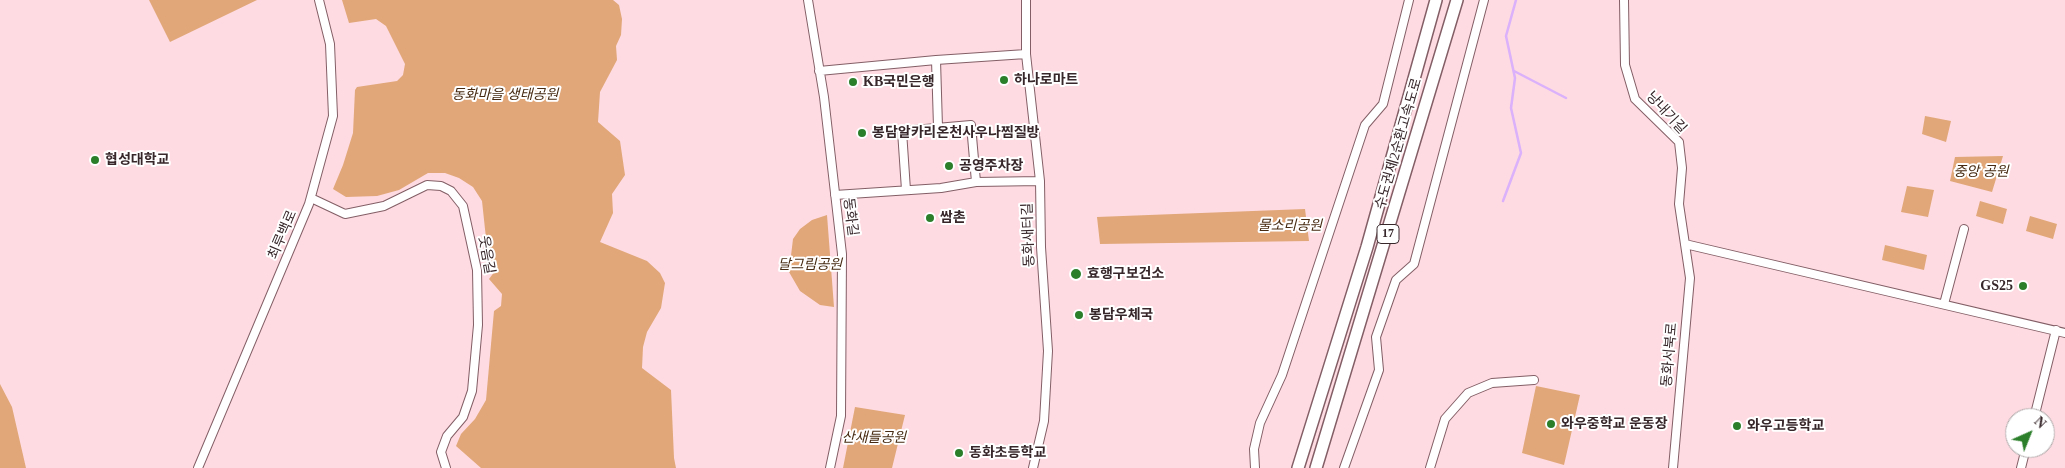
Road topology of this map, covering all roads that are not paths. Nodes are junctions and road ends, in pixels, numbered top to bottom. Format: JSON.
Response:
{"nodes":[{"id":1,"x":319,"y":0,"type":"edge"},
{"id":2,"x":808,"y":0,"type":"edge"},
{"id":3,"x":1026,"y":0,"type":"edge"},
{"id":4,"x":1409,"y":0,"type":"edge"},
{"id":5,"x":1436,"y":0,"type":"edge"},
{"id":6,"x":1457,"y":0,"type":"edge"},
{"id":7,"x":1484,"y":0,"type":"edge"},
{"id":8,"x":1624,"y":0,"type":"edge"},
{"id":9,"x":1026,"y":54,"type":"junction"},
{"id":10,"x":936,"y":60,"type":"junction"},
{"id":11,"x":819,"y":71,"type":"junction"},
{"id":12,"x":938,"y":127,"type":"junction"},
{"id":13,"x":976,"y":182,"type":"junction"},
{"id":14,"x":1040,"y":182,"type":"junction"},
{"id":15,"x":906,"y":190,"type":"junction"},
{"id":16,"x":835,"y":195,"type":"junction"},
{"id":17,"x":311,"y":198,"type":"junction"},
{"id":18,"x":1964,"y":229,"type":"dead end"},
{"id":19,"x":1685,"y":244,"type":"junction"},
{"id":20,"x":1944,"y":304,"type":"junction"},
{"id":21,"x":2056,"y":330,"type":"junction"},
{"id":22,"x":2065,"y":333,"type":"edge"},
{"id":23,"x":1534,"y":380,"type":"dead end"},
{"id":24,"x":2036,"y":408,"type":"edge"},
{"id":25,"x":198,"y":468,"type":"edge"},
{"id":26,"x":446,"y":468,"type":"edge"},
{"id":27,"x":830,"y":468,"type":"edge"},
{"id":28,"x":1033,"y":468,"type":"edge"},
{"id":29,"x":1255,"y":468,"type":"edge"},
{"id":30,"x":1298,"y":468,"type":"edge"},
{"id":31,"x":1316,"y":468,"type":"edge"},
{"id":32,"x":1344,"y":468,"type":"edge"},
{"id":33,"x":1430,"y":468,"type":"edge"},
{"id":34,"x":1673,"y":468,"type":"edge"}],
"edges":[{"from":1,"to":17,"type":"street","name":"최루백로"},
{"from":2,"to":11,"type":"street","name":"동화길"},
{"from":3,"to":9,"type":"street","name":"동화새터길"},
{"from":4,"to":29,"type":"street"},
{"from":5,"to":30,"type":"highway","name":"수도권제2순환고속도로","number":"17"},
{"from":6,"to":31,"type":"highway","name":"수도권제2순환고속도로","number":"17"},
{"from":7,"to":32,"type":"street"},
{"from":8,"to":19,"type":"street","name":"낭내기길"},
{"from":9,"to":10,"type":"street"},
{"from":9,"to":14,"type":"street","name":"동화새터길"},
{"from":10,"to":11,"type":"street"},
{"from":10,"to":12,"type":"street"},
{"from":11,"to":16,"type":"street","name":"동화길"},
{"from":12,"to":13,"type":"street"},
{"from":12,"to":15,"type":"street"},
{"from":13,"to":14,"type":"street"},
{"from":13,"to":15,"type":"street"},
{"from":14,"to":28,"type":"street","name":"동화새터길"},
{"from":15,"to":16,"type":"street"},
{"from":16,"to":27,"type":"street","name":"동화길"},
{"from":17,"to":25,"type":"street","name":"최루백로"},
{"from":17,"to":26,"type":"street","name":"웃음길"},
{"from":18,"to":20,"type":"street"},
{"from":19,"to":20,"type":"street"},
{"from":19,"to":34,"type":"street","name":"동화서북로"},
{"from":20,"to":21,"type":"street"},
{"from":21,"to":22,"type":"street"},
{"from":21,"to":24,"type":"street"},
{"from":23,"to":33,"type":"street"}]}
